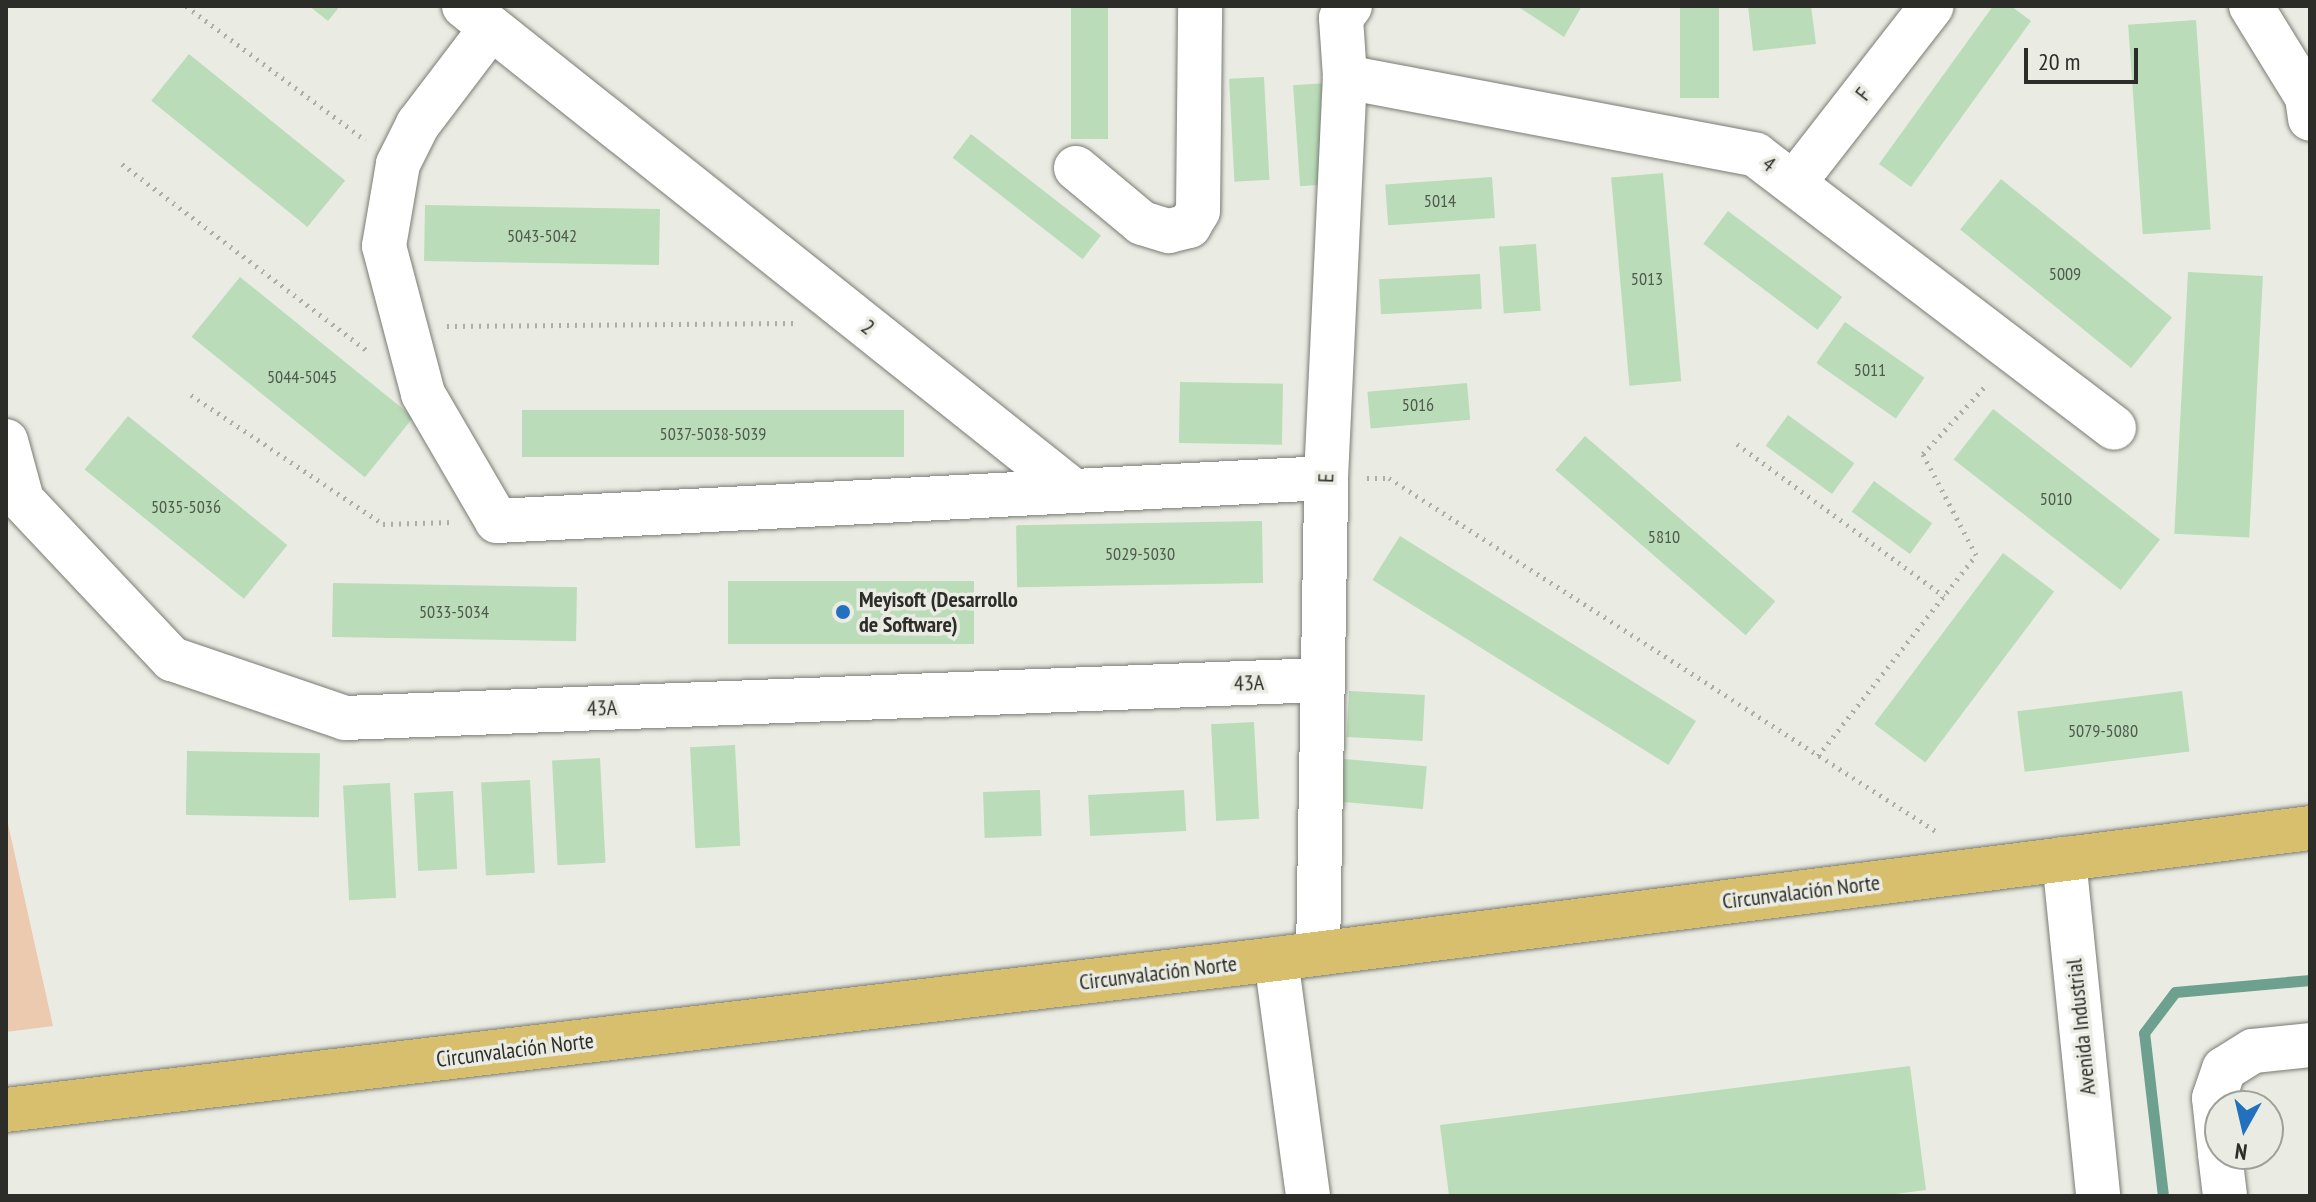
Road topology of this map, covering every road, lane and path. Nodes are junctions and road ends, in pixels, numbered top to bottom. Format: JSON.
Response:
{"nodes":[{"id":1,"x":186,"y":6,"type":"edge"},
{"id":2,"x":1200,"y":6,"type":"edge"},
{"id":3,"x":1932,"y":6,"type":"edge"},
{"id":4,"x":2251,"y":6,"type":"edge"},
{"id":5,"x":1338,"y":10,"type":"edge"},
{"id":6,"x":478,"y":17,"type":"edge"},
{"id":7,"x":1345,"y":77,"type":"junction"},
{"id":8,"x":2310,"y":119,"type":"edge"},
{"id":9,"x":122,"y":164,"type":"dead end"},
{"id":10,"x":398,"y":164,"type":"junction"},
{"id":11,"x":1076,"y":168,"type":"dead end"},
{"id":12,"x":1794,"y":183,"type":"junction"},
{"id":13,"x":799,"y":323,"type":"dead end"},
{"id":14,"x":406,"y":327,"type":"junction"},
{"id":15,"x":2016,"y":353,"type":"junction"},
{"id":16,"x":373,"y":356,"type":"dead end"},
{"id":17,"x":191,"y":395,"type":"dead end"},
{"id":18,"x":2114,"y":428,"type":"dead end"},
{"id":19,"x":6,"y":441,"type":"edge"},
{"id":20,"x":1737,"y":444,"type":"dead end"},
{"id":21,"x":1326,"y":478,"type":"junction"},
{"id":22,"x":1071,"y":489,"type":"junction"},
{"id":23,"x":497,"y":521,"type":"junction"},
{"id":24,"x":1944,"y":596,"type":"junction"},
{"id":25,"x":1320,"y":680,"type":"junction"},
{"id":26,"x":1818,"y":756,"type":"junction"},
{"id":27,"x":2310,"y":828,"type":"edge"},
{"id":28,"x":2064,"y":859,"type":"junction"},
{"id":29,"x":1991,"y":868,"type":"junction"},
{"id":30,"x":1318,"y":953,"type":"junction"},
{"id":31,"x":1276,"y":959,"type":"junction"},
{"id":32,"x":2310,"y":1045,"type":"edge"},
{"id":33,"x":2217,"y":1090,"type":"edge"},
{"id":34,"x":6,"y":1110,"type":"edge"},
{"id":35,"x":2222,"y":1170,"type":"edge"},
{"id":36,"x":1308,"y":1196,"type":"edge"},
{"id":37,"x":2098,"y":1196,"type":"edge"},
{"id":38,"x":2225,"y":1196,"type":"edge"}],
"edges":[{"from":1,"to":10,"type":"path"},
{"from":2,"to":11,"type":"street"},
{"from":3,"to":12,"type":"street","name":"F"},
{"from":4,"to":8,"type":"street"},
{"from":5,"to":7,"type":"street","name":"E"},
{"from":6,"to":10,"type":"street"},
{"from":6,"to":22,"type":"street","name":"2"},
{"from":7,"to":12,"type":"street","name":"4"},
{"from":7,"to":21,"type":"street","name":"E"},
{"from":9,"to":16,"type":"path"},
{"from":10,"to":14,"type":"street"},
{"from":12,"to":15,"type":"street","name":"4"},
{"from":13,"to":14,"type":"path"},
{"from":14,"to":23,"type":"street"},
{"from":15,"to":18,"type":"street","name":"4"},
{"from":15,"to":24,"type":"path"},
{"from":17,"to":23,"type":"path"},
{"from":19,"to":25,"type":"street","name":"43A"},
{"from":20,"to":24,"type":"path"},
{"from":21,"to":22,"type":"street"},
{"from":21,"to":25,"type":"street","name":"E"},
{"from":21,"to":26,"type":"path"},
{"from":22,"to":23,"type":"street"},
{"from":24,"to":26,"type":"path"},
{"from":25,"to":30,"type":"street","name":"E"},
{"from":26,"to":29,"type":"path"},
{"from":27,"to":28,"type":"main road","name":"Circunvalación Norte"},
{"from":28,"to":29,"type":"main road","name":"Circunvalación Norte"},
{"from":28,"to":37,"type":"street","name":"Avenida Industrial"},
{"from":29,"to":30,"type":"main road","name":"Circunvalación Norte"},
{"from":30,"to":31,"type":"main road","name":"Circunvalación Norte"},
{"from":31,"to":34,"type":"main road","name":"Circunvalación Norte"},
{"from":31,"to":36,"type":"street"},
{"from":32,"to":33,"type":"street"},
{"from":35,"to":38,"type":"street"}]}
